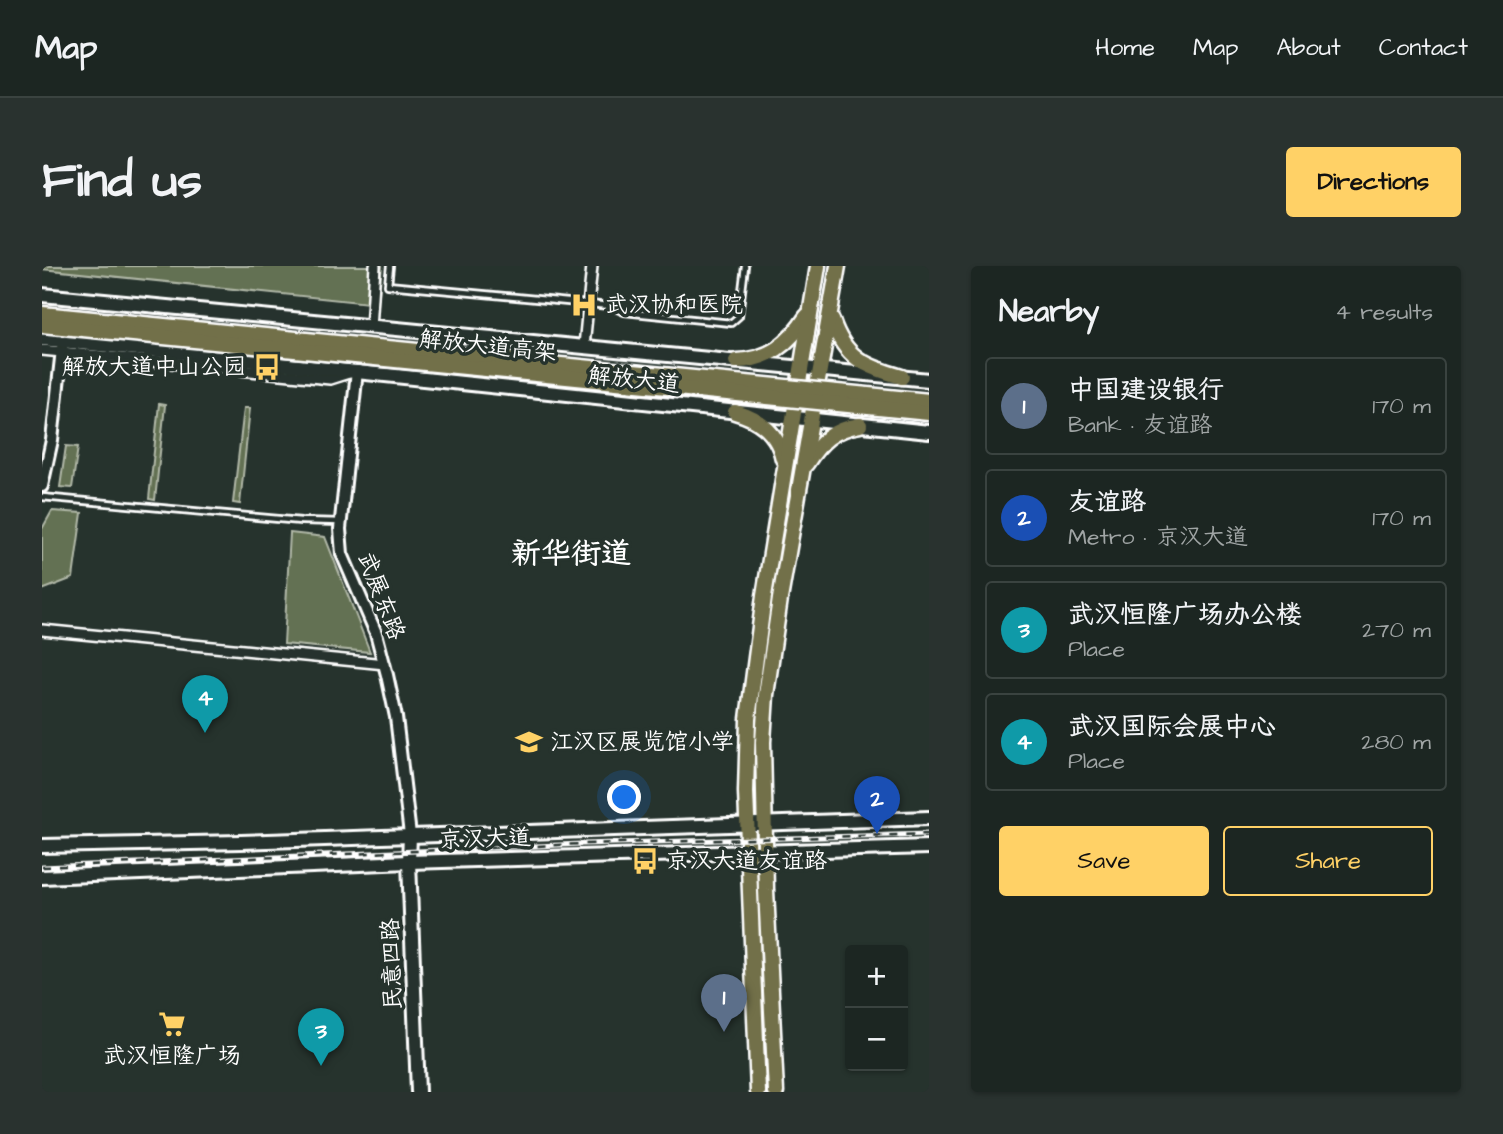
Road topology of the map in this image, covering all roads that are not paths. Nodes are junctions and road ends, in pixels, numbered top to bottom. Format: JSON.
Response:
{"nodes":[{"id":1,"x":375,"y":266,"type":"edge"},
{"id":2,"x":390,"y":266,"type":"edge"},
{"id":3,"x":592,"y":266,"type":"edge"},
{"id":4,"x":745,"y":266,"type":"edge"},
{"id":5,"x":818,"y":266,"type":"edge"},
{"id":6,"x":838,"y":266,"type":"edge"},
{"id":7,"x":42,"y":295,"type":"edge"},
{"id":8,"x":588,"y":304,"type":"junction"},
{"id":9,"x":811,"y":309,"type":"junction"},
{"id":10,"x":42,"y":314,"type":"edge"},
{"id":11,"x":831,"y":316,"type":"junction"},
{"id":12,"x":42,"y":325,"type":"edge"},
{"id":13,"x":371,"y":328,"type":"junction"},
{"id":14,"x":42,"y":339,"type":"edge"},
{"id":15,"x":62,"y":346,"type":"junction"},
{"id":16,"x":584,"y":346,"type":"junction"},
{"id":17,"x":42,"y":350,"type":"edge"},
{"id":18,"x":736,"y":361,"type":"junction"},
{"id":19,"x":801,"y":367,"type":"junction"},
{"id":20,"x":821,"y":369,"type":"junction"},
{"id":21,"x":357,"y":371,"type":"junction"},
{"id":22,"x":902,"y":377,"type":"junction"},
{"id":23,"x":929,"y":380,"type":"edge"},
{"id":24,"x":929,"y":401,"type":"edge"},
{"id":25,"x":735,"y":412,"type":"junction"},
{"id":26,"x":929,"y":413,"type":"edge"},
{"id":27,"x":793,"y":418,"type":"junction"},
{"id":28,"x":811,"y":420,"type":"junction"},
{"id":29,"x":860,"y":425,"type":"junction"},
{"id":30,"x":929,"y":432,"type":"edge"},
{"id":31,"x":783,"y":471,"type":"junction"},
{"id":32,"x":801,"y":471,"type":"junction"},
{"id":33,"x":42,"y":486,"type":"edge"},
{"id":34,"x":42,"y":497,"type":"edge"},
{"id":35,"x":341,"y":522,"type":"junction"},
{"id":36,"x":42,"y":630,"type":"edge"},
{"id":37,"x":385,"y":664,"type":"junction"},
{"id":38,"x":929,"y":818,"type":"edge"},
{"id":39,"x":764,"y":823,"type":"junction"},
{"id":40,"x":747,"y":824,"type":"junction"},
{"id":41,"x":410,"y":835,"type":"junction"},
{"id":42,"x":42,"y":846,"type":"edge"},
{"id":43,"x":929,"y":847,"type":"edge"},
{"id":44,"x":748,"y":852,"type":"junction"},
{"id":45,"x":765,"y":852,"type":"junction"},
{"id":46,"x":409,"y":862,"type":"junction"},
{"id":47,"x":42,"y":877,"type":"edge"},
{"id":48,"x":418,"y":1092,"type":"edge"},
{"id":49,"x":758,"y":1092,"type":"edge"},
{"id":50,"x":776,"y":1092,"type":"edge"}],
"edges":[{"from":1,"to":13,"type":"street"},
{"from":2,"to":8,"type":"lane"},
{"from":3,"to":8,"type":"street"},
{"from":4,"to":8,"type":"lane"},
{"from":5,"to":9,"type":"main road"},
{"from":6,"to":11,"type":"main road"},
{"from":7,"to":13,"type":"main road","name":"解放大道"},
{"from":8,"to":16,"type":"street"},
{"from":9,"to":18,"type":"main road"},
{"from":9,"to":19,"type":"main road"},
{"from":10,"to":24,"type":"main road","name":"解放大道高架","bridge":true},
{"from":11,"to":20,"type":"main road"},
{"from":11,"to":22,"type":"main road"},
{"from":12,"to":26,"type":"main road","name":"解放大道高架","bridge":true},
{"from":13,"to":16,"type":"main road","name":"解放大道"},
{"from":14,"to":15,"type":"main road","name":"解放大道"},
{"from":15,"to":17,"type":"street"},
{"from":15,"to":21,"type":"main road","name":"解放大道"},
{"from":15,"to":21,"type":"street"},
{"from":15,"to":33,"type":"street"},
{"from":16,"to":18,"type":"main road","name":"解放大道"},
{"from":18,"to":19,"type":"main road","name":"解放大道"},
{"from":19,"to":20,"type":"main road","name":"解放大道"},
{"from":19,"to":27,"type":"main road"},
{"from":20,"to":22,"type":"main road","name":"解放大道"},
{"from":20,"to":28,"type":"main road"},
{"from":21,"to":25,"type":"main road","name":"解放大道"},
{"from":21,"to":35,"type":"street","name":"武展东路"},
{"from":22,"to":23,"type":"main road","name":"解放大道"},
{"from":25,"to":27,"type":"main road","name":"解放大道"},
{"from":25,"to":31,"type":"main road"},
{"from":27,"to":28,"type":"main road","name":"解放大道"},
{"from":27,"to":31,"type":"main road"},
{"from":28,"to":29,"type":"main road","name":"解放大道"},
{"from":28,"to":32,"type":"main road"},
{"from":29,"to":30,"type":"main road","name":"解放大道"},
{"from":29,"to":32,"type":"main road"},
{"from":31,"to":40,"type":"main road"},
{"from":32,"to":39,"type":"main road"},
{"from":34,"to":35,"type":"lane"},
{"from":35,"to":37,"type":"street","name":"武展东路"},
{"from":36,"to":37,"type":"street"},
{"from":37,"to":41,"type":"street","name":"武展东路"},
{"from":38,"to":39,"type":"main road","name":"京汉大道"},
{"from":39,"to":40,"type":"main road","name":"京汉大道"},
{"from":39,"to":45,"type":"main road"},
{"from":40,"to":41,"type":"main road","name":"京汉大道"},
{"from":40,"to":44,"type":"main road"},
{"from":41,"to":42,"type":"main road","name":"京汉大道"},
{"from":41,"to":46,"type":"main road","name":"民意四路"},
{"from":43,"to":45,"type":"main road","name":"京汉大道"},
{"from":44,"to":45,"type":"main road","name":"京汉大道"},
{"from":44,"to":46,"type":"main road","name":"京汉大道"},
{"from":44,"to":49,"type":"main road"},
{"from":45,"to":50,"type":"main road"},
{"from":46,"to":47,"type":"main road","name":"京汉大道"},
{"from":46,"to":48,"type":"main road","name":"民意四路"}]}
